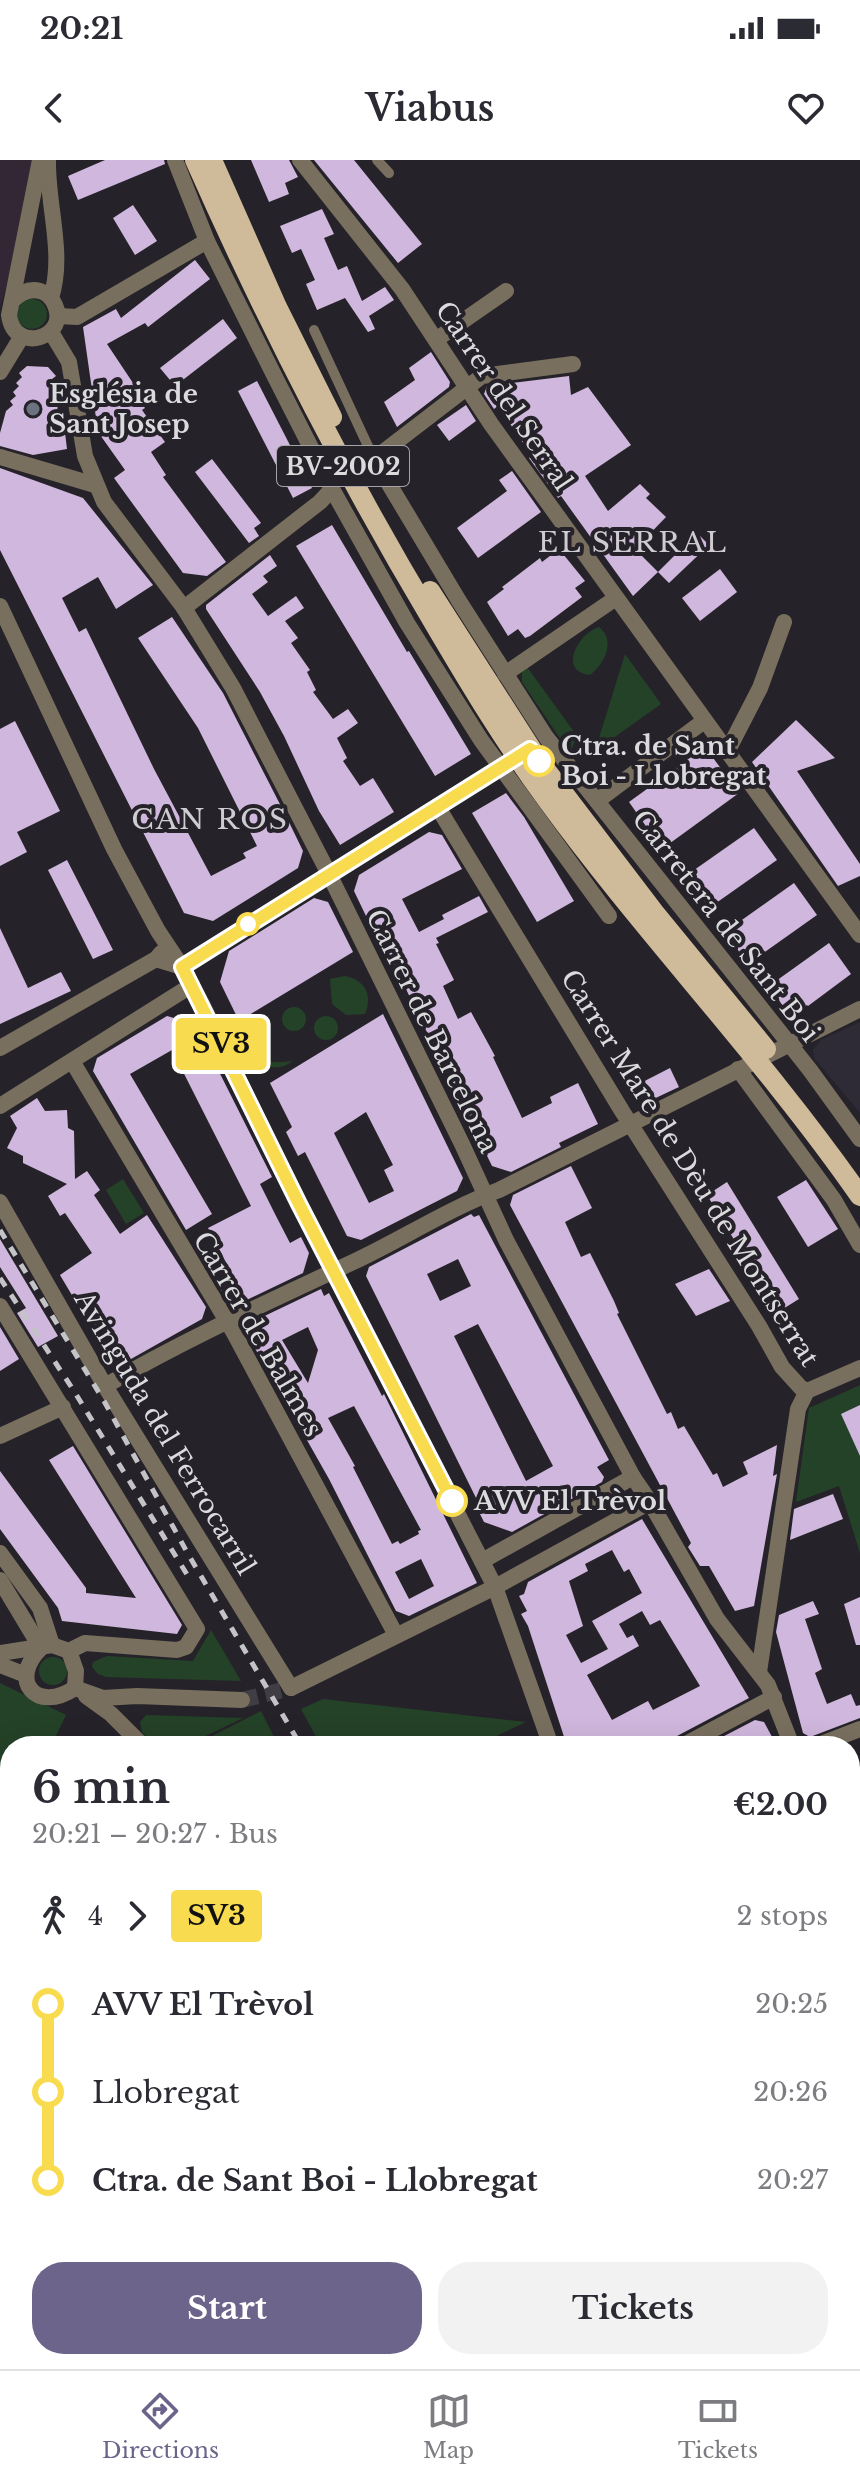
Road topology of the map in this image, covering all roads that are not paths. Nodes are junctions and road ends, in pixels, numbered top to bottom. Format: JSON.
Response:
{"nodes":[{"id":1,"x":40,"y":160,"type":"edge"},
{"id":2,"x":48,"y":160,"type":"edge"},
{"id":3,"x":175,"y":160,"type":"edge"},
{"id":4,"x":195,"y":160,"type":"edge"},
{"id":5,"x":212,"y":160,"type":"edge"},
{"id":6,"x":300,"y":160,"type":"edge"},
{"id":7,"x":377,"y":160,"type":"edge"},
{"id":8,"x":389,"y":173,"type":"dead end"},
{"id":9,"x":207,"y":241,"type":"junction"},
{"id":10,"x":506,"y":291,"type":"dead end"},
{"id":11,"x":51,"y":298,"type":"junction"},
{"id":12,"x":7,"y":315,"type":"edge"},
{"id":13,"x":54,"y":324,"type":"junction"},
{"id":14,"x":314,"y":330,"type":"dead end"},
{"id":15,"x":22,"y":336,"type":"junction"},
{"id":16,"x":437,"y":339,"type":"junction"},
{"id":17,"x":573,"y":364,"type":"dead end"},
{"id":18,"x":0,"y":372,"type":"edge"},
{"id":19,"x":468,"y":387,"type":"junction"},
{"id":20,"x":0,"y":457,"type":"edge"},
{"id":21,"x":353,"y":473,"type":"junction"},
{"id":22,"x":95,"y":485,"type":"junction"},
{"id":23,"x":616,"y":598,"type":"junction"},
{"id":24,"x":0,"y":606,"type":"edge"},
{"id":25,"x":184,"y":608,"type":"junction"},
{"id":26,"x":784,"y":622,"type":"dead end"},
{"id":27,"x":505,"y":674,"type":"junction"},
{"id":28,"x":704,"y":721,"type":"junction"},
{"id":29,"x":727,"y":752,"type":"junction"},
{"id":30,"x":516,"y":758,"type":"junction"},
{"id":31,"x":597,"y":801,"type":"junction"},
{"id":32,"x":437,"y":806,"type":"junction"},
{"id":33,"x":329,"y":874,"type":"junction"},
{"id":34,"x":609,"y":916,"type":"dead end"},
{"id":35,"x":860,"y":935,"type":"edge"},
{"id":36,"x":168,"y":946,"type":"junction"},
{"id":37,"x":156,"y":959,"type":"junction"},
{"id":38,"x":182,"y":967,"type":"junction"},
{"id":39,"x":192,"y":985,"type":"junction"},
{"id":40,"x":860,"y":1009,"type":"edge"},
{"id":41,"x":789,"y":1045,"type":"junction"},
{"id":42,"x":0,"y":1048,"type":"edge"},
{"id":43,"x":763,"y":1057,"type":"junction"},
{"id":44,"x":72,"y":1061,"type":"junction"},
{"id":45,"x":738,"y":1069,"type":"junction"},
{"id":46,"x":0,"y":1106,"type":"edge"},
{"id":47,"x":630,"y":1124,"type":"junction"},
{"id":48,"x":860,"y":1139,"type":"edge"},
{"id":49,"x":860,"y":1175,"type":"edge"},
{"id":50,"x":486,"y":1195,"type":"junction"},
{"id":51,"x":860,"y":1196,"type":"edge"},
{"id":52,"x":0,"y":1202,"type":"edge"},
{"id":53,"x":860,"y":1245,"type":"edge"},
{"id":54,"x":334,"y":1271,"type":"junction"},
{"id":55,"x":0,"y":1306,"type":"edge"},
{"id":56,"x":226,"y":1322,"type":"junction"},
{"id":57,"x":860,"y":1368,"type":"edge"},
{"id":58,"x":105,"y":1386,"type":"junction"},
{"id":59,"x":807,"y":1391,"type":"junction"},
{"id":60,"x":63,"y":1407,"type":"junction"},
{"id":61,"x":0,"y":1436,"type":"edge"},
{"id":62,"x":633,"y":1477,"type":"junction"},
{"id":63,"x":650,"y":1502,"type":"junction"},
{"id":64,"x":0,"y":1553,"type":"edge"},
{"id":65,"x":482,"y":1561,"type":"junction"},
{"id":66,"x":0,"y":1580,"type":"edge"},
{"id":67,"x":495,"y":1587,"type":"junction"},
{"id":68,"x":396,"y":1635,"type":"junction"},
{"id":69,"x":47,"y":1647,"type":"junction"},
{"id":70,"x":69,"y":1651,"type":"junction"},
{"id":71,"x":0,"y":1653,"type":"edge"},
{"id":72,"x":0,"y":1665,"type":"edge"},
{"id":73,"x":759,"y":1672,"type":"junction"},
{"id":74,"x":26,"y":1675,"type":"junction"},
{"id":75,"x":76,"y":1680,"type":"junction"},
{"id":76,"x":127,"y":1696,"type":"junction"},
{"id":77,"x":774,"y":1697,"type":"junction"},
{"id":78,"x":59,"y":1698,"type":"junction"},
{"id":79,"x":242,"y":1700,"type":"tunnel mouth"},
{"id":80,"x":125,"y":1728,"type":"junction"},
{"id":81,"x":133,"y":1736,"type":"edge"},
{"id":82,"x":547,"y":1736,"type":"edge"},
{"id":83,"x":701,"y":1736,"type":"edge"},
{"id":84,"x":788,"y":1736,"type":"edge"}],
"edges":[{"from":1,"to":12,"type":"street"},
{"from":2,"to":11,"type":"street","name":"Carrer de Barcelona"},
{"from":3,"to":9,"type":"street","name":"Carretera de Sant Boi"},
{"from":4,"to":21,"type":"main road","number":"BV-2002"},
{"from":5,"to":21,"type":"main road","number":"BV-2002"},
{"from":6,"to":16,"type":"street","name":"Carrer del Serral"},
{"from":7,"to":8,"type":"lane"},
{"from":9,"to":13,"type":"street"},
{"from":9,"to":21,"type":"street","name":"Carretera de Sant Boi"},
{"from":10,"to":16,"type":"street"},
{"from":11,"to":12,"type":"street"},
{"from":11,"to":13,"type":"street","name":"Carrer de Barcelona"},
{"from":12,"to":15,"type":"street"},
{"from":13,"to":15,"type":"street"},
{"from":13,"to":22,"type":"street","name":"Carrer de Barcelona"},
{"from":14,"to":21,"type":"lane"},
{"from":15,"to":18,"type":"street"},
{"from":16,"to":19,"type":"street","name":"Carrer del Serral"},
{"from":17,"to":19,"type":"street"},
{"from":19,"to":21,"type":"street"},
{"from":19,"to":23,"type":"street","name":"Carrer del Serral"},
{"from":20,"to":22,"type":"street"},
{"from":21,"to":25,"type":"street"},
{"from":21,"to":27,"type":"street","name":"Carretera de Sant Boi"},
{"from":21,"to":30,"type":"main road","number":"BV-2002"},
{"from":21,"to":30,"type":"street","name":"Carretera de Sant Boi"},
{"from":22,"to":25,"type":"street","name":"Carrer de Barcelona"},
{"from":23,"to":27,"type":"street"},
{"from":23,"to":28,"type":"street","name":"Carrer del Serral"},
{"from":24,"to":36,"type":"street"},
{"from":25,"to":33,"type":"street","name":"Carrer de Barcelona"},
{"from":26,"to":29,"type":"street"},
{"from":27,"to":31,"type":"street","name":"Carretera de Sant Boi"},
{"from":28,"to":29,"type":"street","name":"Carrer del Serral"},
{"from":28,"to":31,"type":"street"},
{"from":29,"to":35,"type":"street","name":"Carrer del Serral"},
{"from":30,"to":32,"type":"street"},
{"from":30,"to":34,"type":"street","name":"Carretera de Sant Boi"},
{"from":30,"to":43,"type":"main road","number":"BV-2002"},
{"from":31,"to":41,"type":"street","name":"Carretera de Sant Boi"},
{"from":32,"to":33,"type":"street"},
{"from":32,"to":47,"type":"street","name":"Carrer Mare de Dèu de Montserrat"},
{"from":33,"to":38,"type":"street"},
{"from":33,"to":50,"type":"street","name":"Carrer de Barcelona"},
{"from":36,"to":37,"type":"street"},
{"from":36,"to":38,"type":"street"},
{"from":37,"to":38,"type":"street"},
{"from":37,"to":42,"type":"street"},
{"from":38,"to":39,"type":"street"},
{"from":39,"to":44,"type":"street"},
{"from":39,"to":54,"type":"street"},
{"from":40,"to":41,"type":"street"},
{"from":41,"to":43,"type":"street"},
{"from":41,"to":48,"type":"street","name":"Carretera de Sant Boi"},
{"from":43,"to":45,"type":"street"},
{"from":43,"to":49,"type":"main road","number":"BV-2002"},
{"from":43,"to":51,"type":"main road","number":"BV-2002"},
{"from":44,"to":46,"type":"street"},
{"from":44,"to":56,"type":"street","name":"Carrer de Balmes"},
{"from":45,"to":47,"type":"street"},
{"from":45,"to":53,"type":"street"},
{"from":47,"to":50,"type":"street"},
{"from":47,"to":59,"type":"street","name":"Carrer Mare de Dèu de Montserrat"},
{"from":50,"to":54,"type":"street"},
{"from":50,"to":62,"type":"street","name":"Carrer de Barcelona"},
{"from":52,"to":58,"type":"street","name":"Avinguda del Ferrocarril"},
{"from":54,"to":56,"type":"street"},
{"from":54,"to":65,"type":"street"},
{"from":55,"to":60,"type":"street"},
{"from":56,"to":58,"type":"street"},
{"from":56,"to":68,"type":"street","name":"Carrer de Balmes"},
{"from":57,"to":59,"type":"street"},
{"from":58,"to":68,"type":"street","name":"Avinguda del Ferrocarril"},
{"from":59,"to":73,"type":"street","name":"Carrer Mare de Dèu de Montserrat"},
{"from":60,"to":61,"type":"street"},
{"from":60,"to":70,"type":"street"},
{"from":62,"to":63,"type":"street","name":"Carrer de Barcelona"},
{"from":62,"to":65,"type":"street"},
{"from":63,"to":67,"type":"street"},
{"from":63,"to":73,"type":"street","name":"Carrer de Barcelona"},
{"from":64,"to":69,"type":"street"},
{"from":65,"to":67,"type":"street"},
{"from":66,"to":69,"type":"street"},
{"from":67,"to":68,"type":"street"},
{"from":67,"to":82,"type":"street"},
{"from":69,"to":70,"type":"street"},
{"from":69,"to":71,"type":"street"},
{"from":69,"to":74,"type":"street"},
{"from":70,"to":75,"type":"street"},
{"from":72,"to":74,"type":"street"},
{"from":73,"to":77,"type":"street","name":"Carrer de Barcelona"},
{"from":74,"to":78,"type":"street"},
{"from":75,"to":76,"type":"street"},
{"from":75,"to":78,"type":"street"},
{"from":75,"to":80,"type":"street"},
{"from":76,"to":79,"type":"street"},
{"from":76,"to":80,"type":"street"},
{"from":77,"to":83,"type":"street"},
{"from":77,"to":84,"type":"street","name":"Carrer de Barcelona"},
{"from":78,"to":80,"type":"street"},
{"from":80,"to":81,"type":"street"}]}
